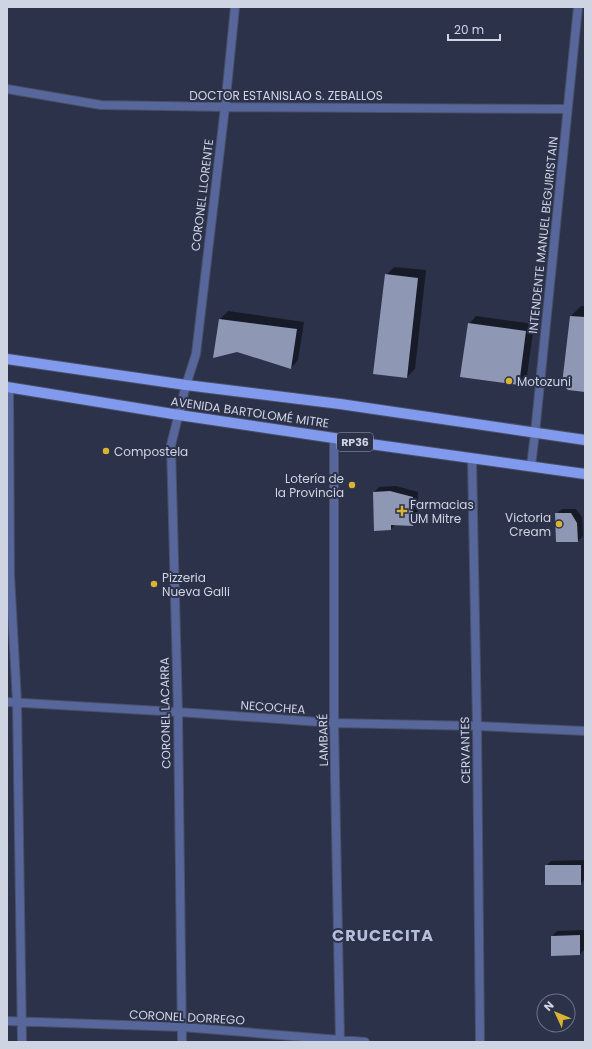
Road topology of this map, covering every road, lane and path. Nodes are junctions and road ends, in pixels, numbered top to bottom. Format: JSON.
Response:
{"nodes":[{"id":1,"x":235,"y":7,"type":"edge"},
{"id":2,"x":578,"y":7,"type":"edge"},
{"id":3,"x":7,"y":89,"type":"edge"},
{"id":4,"x":225,"y":107,"type":"junction"},
{"id":5,"x":567,"y":109,"type":"junction"},
{"id":6,"x":7,"y":359,"type":"edge"},
{"id":7,"x":186,"y":385,"type":"junction"},
{"id":8,"x":8,"y":387,"type":"edge"},
{"id":9,"x":179,"y":415,"type":"junction"},
{"id":10,"x":536,"y":433,"type":"junction"},
{"id":11,"x":334,"y":438,"type":"junction"},
{"id":12,"x":585,"y":440,"type":"edge"},
{"id":13,"x":472,"y":458,"type":"junction"},
{"id":14,"x":531,"y":466,"type":"junction"},
{"id":15,"x":585,"y":474,"type":"edge"},
{"id":16,"x":9,"y":575,"type":"edge"},
{"id":17,"x":7,"y":702,"type":"edge"},
{"id":18,"x":17,"y":702,"type":"junction"},
{"id":19,"x":178,"y":712,"type":"junction"},
{"id":20,"x":334,"y":723,"type":"junction"},
{"id":21,"x":477,"y":726,"type":"junction"},
{"id":22,"x":585,"y":731,"type":"edge"},
{"id":23,"x":7,"y":1021,"type":"edge"},
{"id":24,"x":21,"y":1022,"type":"junction"},
{"id":25,"x":182,"y":1027,"type":"junction"},
{"id":26,"x":340,"y":1041,"type":"edge"},
{"id":27,"x":22,"y":1042,"type":"edge"},
{"id":28,"x":182,"y":1042,"type":"edge"},
{"id":29,"x":365,"y":1042,"type":"edge"},
{"id":30,"x":480,"y":1042,"type":"edge"}],
"edges":[{"from":1,"to":4,"type":"street","name":"CORONEL LLORENTE"},
{"from":2,"to":5,"type":"street","name":"INTENDENTE MANUEL BEGUIRISTAIN"},
{"from":3,"to":4,"type":"street","name":"DOCTOR ESTANISLAO S. ZEBALLOS"},
{"from":4,"to":5,"type":"street","name":"DOCTOR ESTANISLAO S. ZEBALLOS"},
{"from":4,"to":7,"type":"street","name":"CORONEL LLORENTE"},
{"from":5,"to":10,"type":"street","name":"INTENDENTE MANUEL BEGUIRISTAIN"},
{"from":6,"to":7,"type":"main road","name":"AVENIDA BARTOLOMÉ MITRE"},
{"from":7,"to":9,"type":"street","name":"CORONEL LACARRA"},
{"from":7,"to":10,"type":"main road","name":"AVENIDA BARTOLOMÉ MITRE"},
{"from":8,"to":9,"type":"main road","name":"AVENIDA BARTOLOMÉ MITRE","number":"RP36"},
{"from":8,"to":16,"type":"street"},
{"from":9,"to":11,"type":"main road","name":"AVENIDA BARTOLOMÉ MITRE","number":"RP36"},
{"from":9,"to":19,"type":"street","name":"CORONEL LACARRA"},
{"from":10,"to":12,"type":"main road","name":"AVENIDA BARTOLOMÉ MITRE"},
{"from":10,"to":14,"type":"street","name":"INTENDENTE MANUEL BEGUIRISTAIN"},
{"from":11,"to":13,"type":"main road","name":"AVENIDA BARTOLOMÉ MITRE","number":"RP36"},
{"from":11,"to":20,"type":"street","name":"LAMBARÉ"},
{"from":13,"to":14,"type":"main road","name":"AVENIDA BARTOLOMÉ MITRE","number":"RP36"},
{"from":13,"to":21,"type":"street","name":"CERVANTES"},
{"from":14,"to":15,"type":"main road","name":"AVENIDA BARTOLOMÉ MITRE","number":"RP36"},
{"from":16,"to":18,"type":"street"},
{"from":17,"to":18,"type":"street","name":"NECOCHEA"},
{"from":18,"to":19,"type":"street","name":"NECOCHEA"},
{"from":18,"to":24,"type":"street"},
{"from":19,"to":20,"type":"street","name":"NECOCHEA"},
{"from":19,"to":25,"type":"street","name":"CORONEL LACARRA"},
{"from":20,"to":21,"type":"street","name":"NECOCHEA"},
{"from":20,"to":26,"type":"street","name":"LAMBARÉ"},
{"from":21,"to":22,"type":"street","name":"NECOCHEA"},
{"from":21,"to":30,"type":"street","name":"CERVANTES"},
{"from":23,"to":24,"type":"street","name":"CORONEL DORREGO"},
{"from":24,"to":25,"type":"street","name":"CORONEL DORREGO"},
{"from":24,"to":27,"type":"street"},
{"from":25,"to":26,"type":"street","name":"CORONEL DORREGO"},
{"from":25,"to":28,"type":"street","name":"CORONEL LACARRA"},
{"from":26,"to":29,"type":"street","name":"CORONEL DORREGO"}]}
